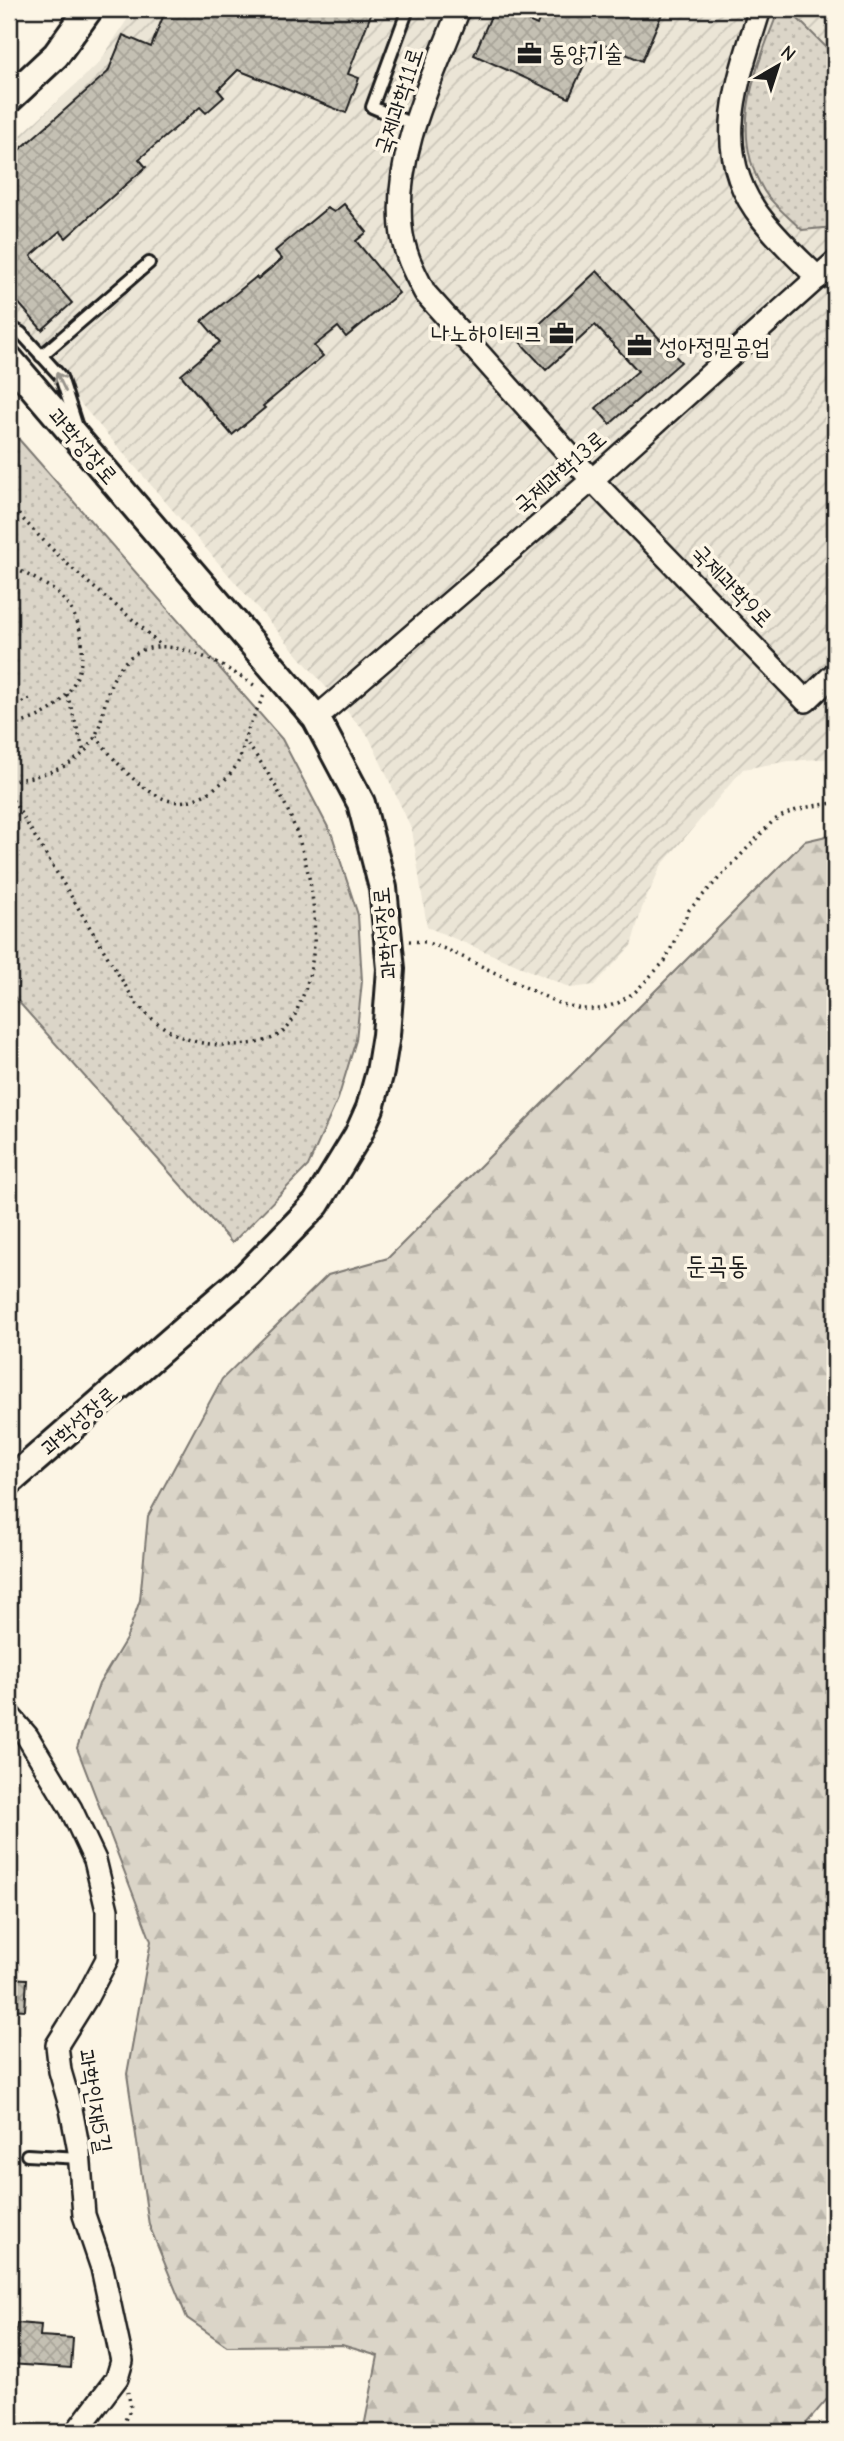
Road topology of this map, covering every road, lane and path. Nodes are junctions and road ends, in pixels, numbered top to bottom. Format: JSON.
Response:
{"nodes":[{"id":1,"x":89,"y":9,"type":"edge"},
{"id":2,"x":408,"y":9,"type":"edge"},
{"id":3,"x":459,"y":9,"type":"edge"},
{"id":4,"x":761,"y":9,"type":"edge"},
{"id":5,"x":9,"y":99,"type":"edge"},
{"id":6,"x":415,"y":125,"type":"junction"},
{"id":7,"x":835,"y":262,"type":"edge"},
{"id":8,"x":149,"y":263,"type":"dead end"},
{"id":9,"x":818,"y":278,"type":"junction"},
{"id":10,"x":9,"y":326,"type":"edge"},
{"id":11,"x":41,"y":356,"type":"junction"},
{"id":12,"x":9,"y":359,"type":"edge"},
{"id":13,"x":83,"y":446,"type":"junction"},
{"id":14,"x":592,"y":480,"type":"junction"},
{"id":15,"x":9,"y":503,"type":"edge"},
{"id":16,"x":9,"y":565,"type":"edge"},
{"id":17,"x":160,"y":645,"type":"junction"},
{"id":18,"x":835,"y":674,"type":"edge"},
{"id":19,"x":257,"y":687,"type":"dead end"},
{"id":20,"x":66,"y":694,"type":"junction"},
{"id":21,"x":264,"y":695,"type":"dead end"},
{"id":22,"x":30,"y":699,"type":"dead end"},
{"id":23,"x":9,"y":708,"type":"edge"},
{"id":24,"x":316,"y":718,"type":"junction"},
{"id":25,"x":9,"y":727,"type":"edge"},
{"id":26,"x":96,"y":736,"type":"junction"},
{"id":27,"x":245,"y":741,"type":"junction"},
{"id":28,"x":84,"y":752,"type":"junction"},
{"id":29,"x":9,"y":782,"type":"edge"},
{"id":30,"x":9,"y":794,"type":"edge"},
{"id":31,"x":835,"y":803,"type":"edge"},
{"id":32,"x":389,"y":939,"type":"junction"},
{"id":33,"x":9,"y":1482,"type":"edge"},
{"id":34,"x":9,"y":1714,"type":"edge"},
{"id":35,"x":27,"y":2155,"type":"dead end"},
{"id":36,"x":80,"y":2158,"type":"junction"},
{"id":37,"x":76,"y":2432,"type":"edge"}],
"edges":[{"from":1,"to":5,"type":"street"},
{"from":2,"to":6,"type":"lane"},
{"from":3,"to":6,"type":"street","name":"국제과학11로"},
{"from":4,"to":9,"type":"street"},
{"from":6,"to":14,"type":"street","name":"국제과학11로"},
{"from":7,"to":9,"type":"street","name":"국제과학13로"},
{"from":8,"to":11,"type":"lane"},
{"from":9,"to":14,"type":"street","name":"국제과학13로"},
{"from":10,"to":11,"type":"lane"},
{"from":13,"to":11,"type":"lane","one_way":true},
{"from":12,"to":13,"type":"street","name":"과학성장로"},
{"from":13,"to":24,"type":"street","name":"과학성장로"},
{"from":14,"to":18,"type":"street","name":"국제과학9로"},
{"from":14,"to":24,"type":"street","name":"국제과학13로"},
{"from":15,"to":17,"type":"path"},
{"from":16,"to":20,"type":"path"},
{"from":17,"to":19,"type":"path"},
{"from":17,"to":26,"type":"path"},
{"from":20,"to":25,"type":"path"},
{"from":20,"to":28,"type":"path"},
{"from":21,"to":27,"type":"path"},
{"from":22,"to":23,"type":"path"},
{"from":24,"to":32,"type":"street","name":"과학성장로"},
{"from":26,"to":27,"type":"path"},
{"from":26,"to":28,"type":"path"},
{"from":27,"to":30,"type":"path"},
{"from":28,"to":29,"type":"path"},
{"from":31,"to":32,"type":"path"},
{"from":32,"to":33,"type":"street","name":"과학성장로"},
{"from":34,"to":36,"type":"street","name":"과학인재5길"},
{"from":35,"to":36,"type":"lane"},
{"from":36,"to":37,"type":"street","name":"과학인재5길"}]}
